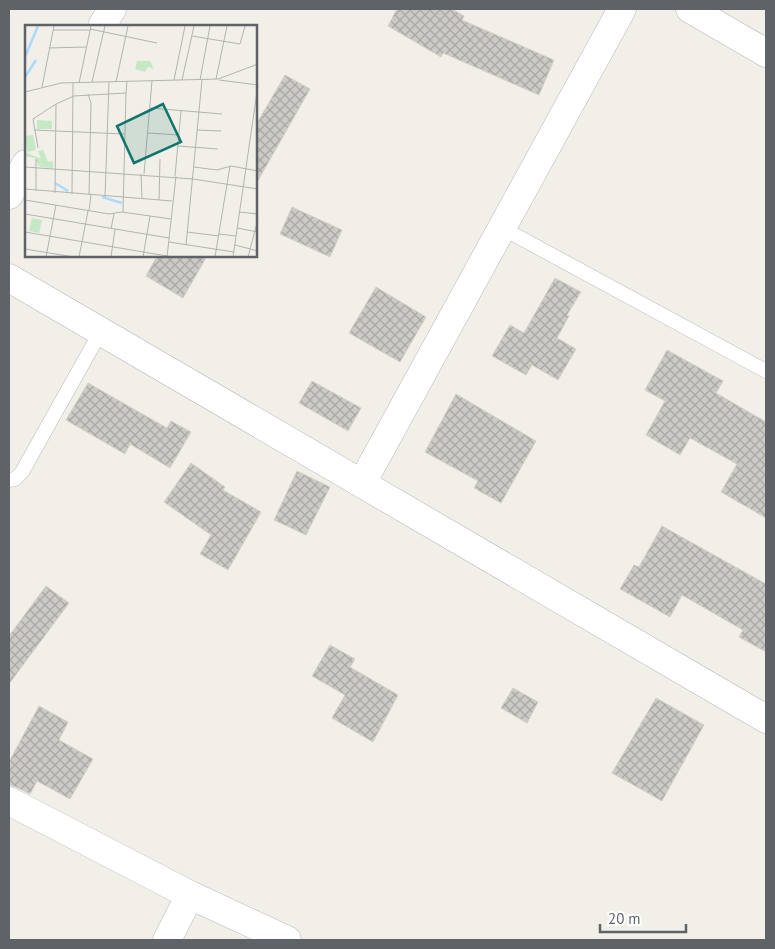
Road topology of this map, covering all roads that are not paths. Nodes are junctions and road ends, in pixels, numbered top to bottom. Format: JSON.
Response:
{"nodes":[{"id":1,"x":112,"y":9,"type":"edge"},
{"id":2,"x":622,"y":9,"type":"edge"},
{"id":3,"x":690,"y":9,"type":"edge"},
{"id":4,"x":103,"y":25,"type":"edge"},
{"id":5,"x":766,"y":53,"type":"edge"},
{"id":6,"x":25,"y":166,"type":"edge"},
{"id":7,"x":9,"y":195,"type":"edge"},
{"id":8,"x":502,"y":228,"type":"junction"},
{"id":9,"x":9,"y":278,"type":"edge"},
{"id":10,"x":101,"y":331,"type":"junction"},
{"id":11,"x":766,"y":371,"type":"edge"},
{"id":12,"x":9,"y":480,"type":"edge"},
{"id":13,"x":362,"y":483,"type":"junction"},
{"id":14,"x":766,"y":719,"type":"edge"},
{"id":15,"x":9,"y":802,"type":"edge"},
{"id":16,"x":190,"y":895,"type":"junction"},
{"id":17,"x":167,"y":940,"type":"edge"},
{"id":18,"x":287,"y":940,"type":"edge"}],
"edges":[{"from":1,"to":4,"type":"street"},
{"from":2,"to":8,"type":"street"},
{"from":3,"to":5,"type":"street"},
{"from":6,"to":7,"type":"street"},
{"from":8,"to":11,"type":"lane"},
{"from":8,"to":13,"type":"street"},
{"from":9,"to":10,"type":"street"},
{"from":10,"to":12,"type":"lane"},
{"from":10,"to":13,"type":"street"},
{"from":13,"to":14,"type":"street"},
{"from":15,"to":16,"type":"street"},
{"from":16,"to":17,"type":"street"},
{"from":16,"to":18,"type":"street"}]}
